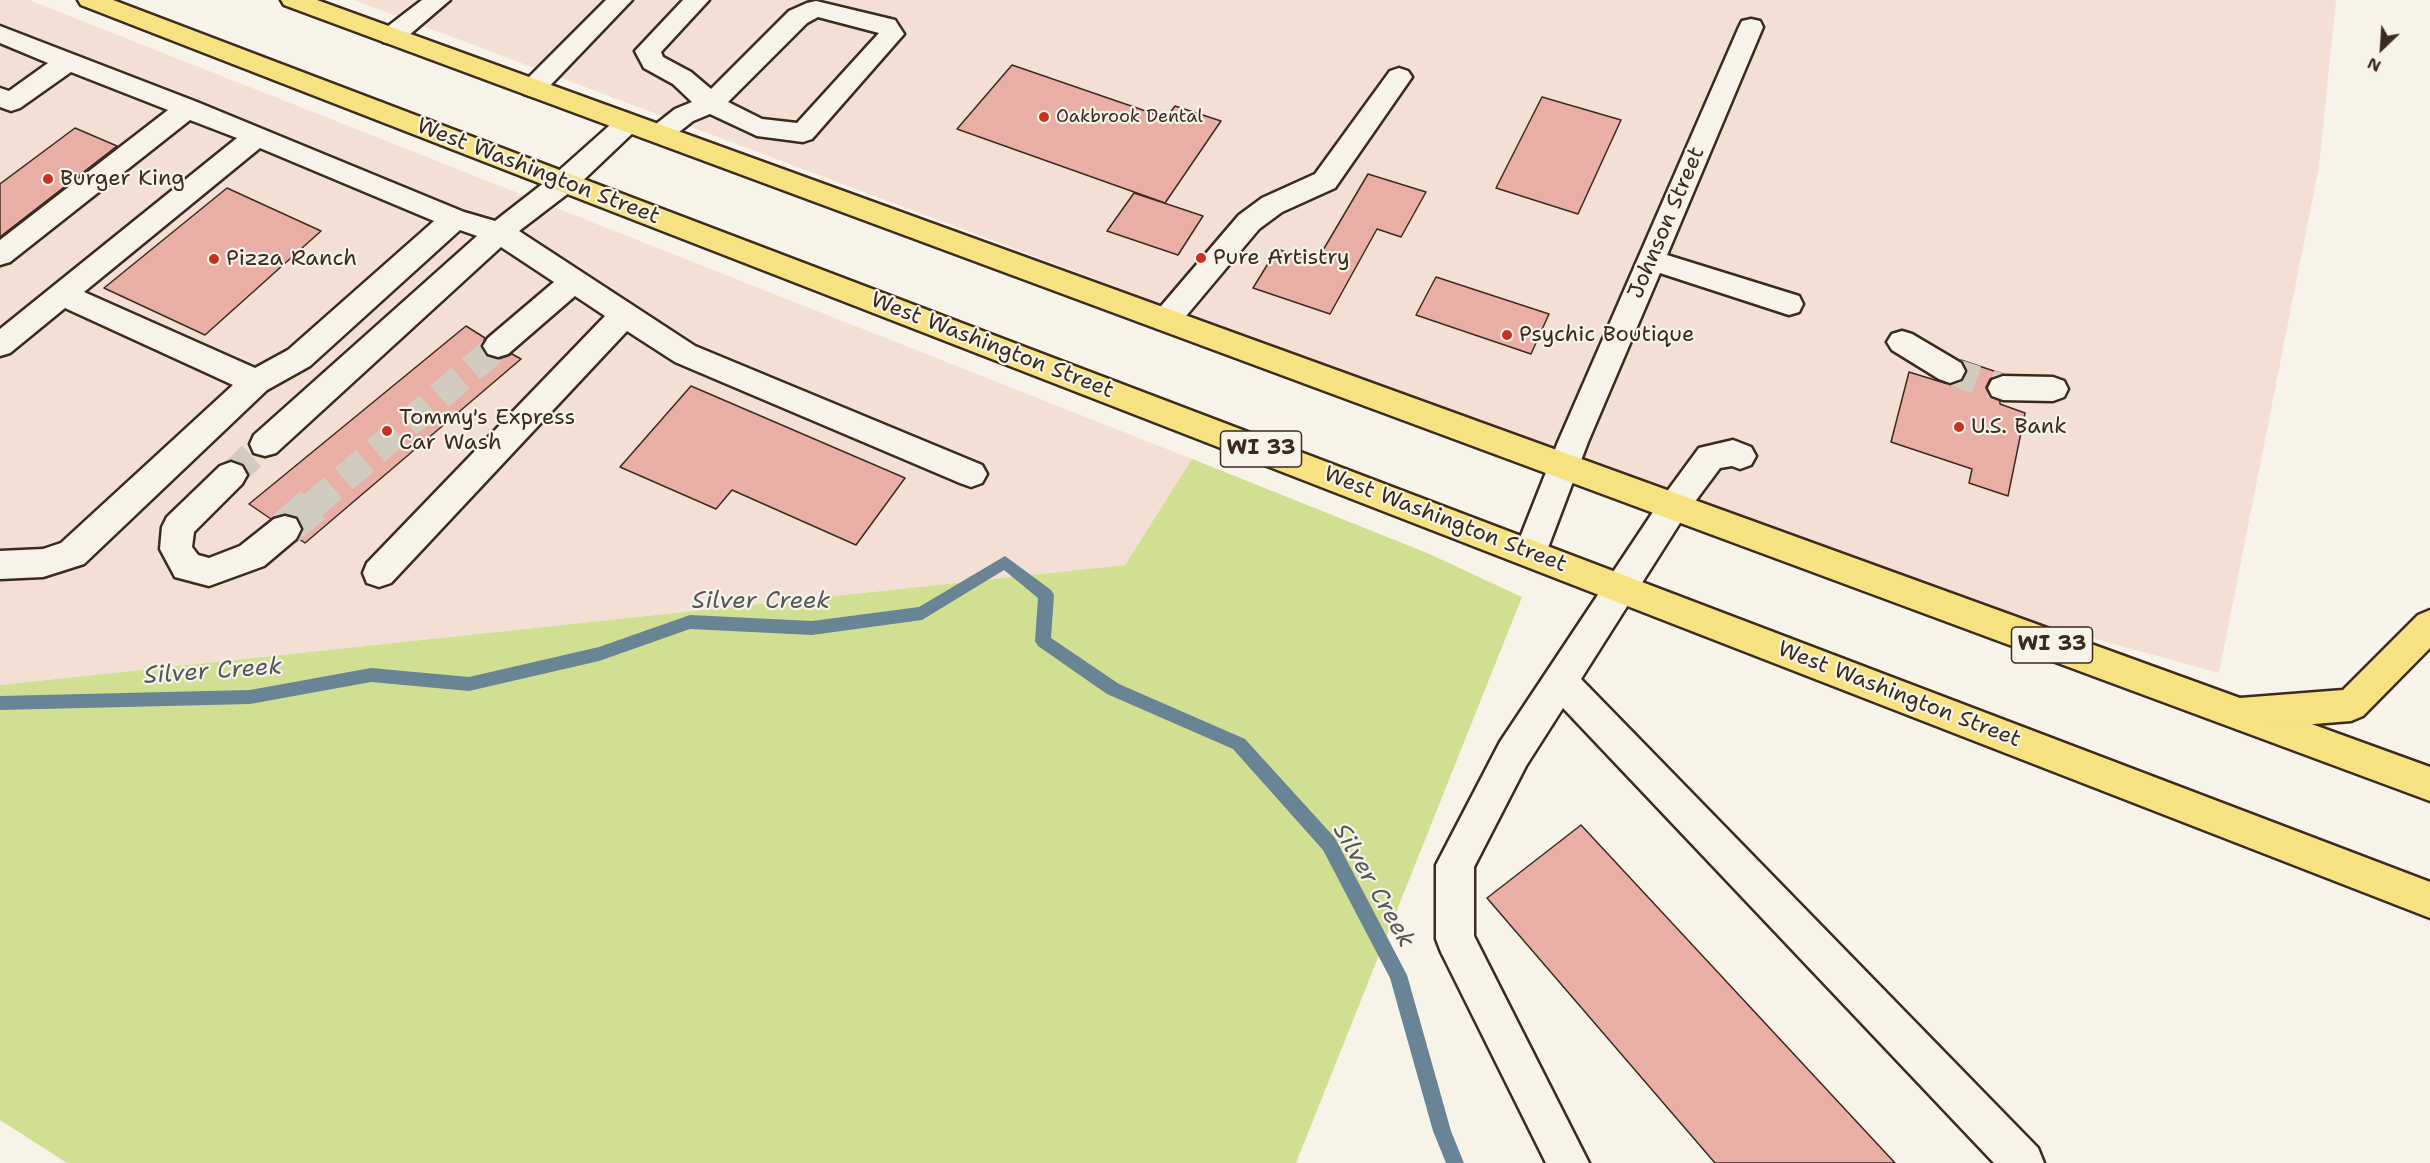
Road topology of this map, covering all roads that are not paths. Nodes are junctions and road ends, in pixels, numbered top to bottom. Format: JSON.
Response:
{"nodes":[{"id":1,"x":90,"y":0,"type":"edge"},
{"id":2,"x":293,"y":0,"type":"edge"},
{"id":3,"x":438,"y":0,"type":"edge"},
{"id":4,"x":620,"y":0,"type":"edge"},
{"id":5,"x":697,"y":0,"type":"edge"},
{"id":6,"x":1751,"y":27,"type":"dead end"},
{"id":7,"x":0,"y":34,"type":"edge"},
{"id":8,"x":392,"y":36,"type":"junction"},
{"id":9,"x":68,"y":61,"type":"junction"},
{"id":10,"x":1399,"y":76,"type":"dead end"},
{"id":11,"x":532,"y":88,"type":"junction"},
{"id":12,"x":0,"y":97,"type":"edge"},
{"id":13,"x":711,"y":104,"type":"junction"},
{"id":14,"x":188,"y":108,"type":"junction"},
{"id":15,"x":628,"y":123,"type":"junction"},
{"id":16,"x":660,"y":135,"type":"junction"},
{"id":17,"x":257,"y":136,"type":"junction"},
{"id":18,"x":564,"y":182,"type":"junction"},
{"id":19,"x":456,"y":219,"type":"junction"},
{"id":20,"x":499,"y":232,"type":"junction"},
{"id":21,"x":0,"y":255,"type":"edge"},
{"id":22,"x":1651,"y":260,"type":"junction"},
{"id":23,"x":574,"y":282,"type":"junction"},
{"id":24,"x":63,"y":294,"type":"junction"},
{"id":25,"x":1789,"y":304,"type":"dead end"},
{"id":26,"x":624,"y":315,"type":"junction"},
{"id":27,"x":1166,"y":320,"type":"junction"},
{"id":28,"x":1902,"y":342,"type":"dead end"},
{"id":29,"x":0,"y":345,"type":"edge"},
{"id":30,"x":498,"y":346,"type":"tunnel mouth"},
{"id":31,"x":1950,"y":371,"type":"tunnel mouth"},
{"id":32,"x":256,"y":382,"type":"junction"},
{"id":33,"x":2003,"y":388,"type":"tunnel mouth"},
{"id":34,"x":2053,"y":389,"type":"dead end"},
{"id":35,"x":265,"y":444,"type":"tunnel mouth"},
{"id":36,"x":1740,"y":456,"type":"dead end"},
{"id":37,"x":1563,"y":466,"type":"junction"},
{"id":38,"x":971,"y":474,"type":"dead end"},
{"id":39,"x":231,"y":475,"type":"tunnel mouth"},
{"id":40,"x":1674,"y":506,"type":"junction"},
{"id":41,"x":285,"y":529,"type":"tunnel mouth"},
{"id":42,"x":1530,"y":553,"type":"junction"},
{"id":43,"x":0,"y":565,"type":"edge"},
{"id":44,"x":379,"y":573,"type":"dead end"},
{"id":45,"x":1622,"y":588,"type":"junction"},
{"id":46,"x":2430,"y":625,"type":"edge"},
{"id":47,"x":1561,"y":682,"type":"junction"},
{"id":48,"x":2240,"y":714,"type":"junction"},
{"id":49,"x":2430,"y":784,"type":"edge"},
{"id":50,"x":2430,"y":900,"type":"edge"},
{"id":51,"x":1568,"y":1163,"type":"edge"},
{"id":52,"x":2023,"y":1163,"type":"edge"}],
"edges":[{"from":1,"to":18,"type":"main road","name":"West Washington Street","number":"WI 33"},
{"from":2,"to":8,"type":"main road","number":"WI 33"},
{"from":3,"to":8,"type":"street"},
{"from":4,"to":11,"type":"street"},
{"from":5,"to":13,"type":"street"},
{"from":6,"to":22,"type":"street","name":"Johnson Street"},
{"from":7,"to":9,"type":"street"},
{"from":8,"to":11,"type":"main road","number":"WI 33"},
{"from":9,"to":12,"type":"street"},
{"from":9,"to":14,"type":"street"},
{"from":10,"to":27,"type":"street"},
{"from":11,"to":15,"type":"main road","number":"WI 33"},
{"from":13,"to":13,"type":"street"},
{"from":13,"to":16,"type":"street"},
{"from":14,"to":17,"type":"street"},
{"from":14,"to":21,"type":"street"},
{"from":15,"to":16,"type":"main road","number":"WI 33"},
{"from":15,"to":18,"type":"street"},
{"from":16,"to":27,"type":"main road","number":"WI 33"},
{"from":17,"to":19,"type":"street"},
{"from":17,"to":24,"type":"street"},
{"from":18,"to":20,"type":"street"},
{"from":18,"to":42,"type":"main road","name":"West Washington Street","number":"WI 33"},
{"from":19,"to":20,"type":"street"},
{"from":19,"to":32,"type":"street"},
{"from":20,"to":23,"type":"street"},
{"from":20,"to":35,"type":"street"},
{"from":22,"to":25,"type":"street"},
{"from":22,"to":37,"type":"street","name":"Johnson Street"},
{"from":23,"to":26,"type":"street"},
{"from":23,"to":30,"type":"street"},
{"from":24,"to":29,"type":"street"},
{"from":24,"to":32,"type":"street"},
{"from":26,"to":38,"type":"street"},
{"from":26,"to":44,"type":"street"},
{"from":27,"to":37,"type":"main road","number":"WI 33"},
{"from":28,"to":31,"type":"street"},
{"from":32,"to":43,"type":"street"},
{"from":33,"to":34,"type":"street"},
{"from":36,"to":40,"type":"street"},
{"from":37,"to":40,"type":"main road","number":"WI 33"},
{"from":37,"to":42,"type":"street","name":"Johnson Street"},
{"from":39,"to":41,"type":"street"},
{"from":40,"to":45,"type":"street"},
{"from":40,"to":48,"type":"main road","number":"WI 33"},
{"from":42,"to":45,"type":"main road","name":"West Washington Street","number":"WI 33"},
{"from":45,"to":47,"type":"street"},
{"from":45,"to":50,"type":"main road","name":"West Washington Street","number":"WI 33"},
{"from":46,"to":48,"type":"main road"},
{"from":47,"to":51,"type":"street"},
{"from":47,"to":52,"type":"street"},
{"from":48,"to":49,"type":"main road","number":"WI 33"}]}
